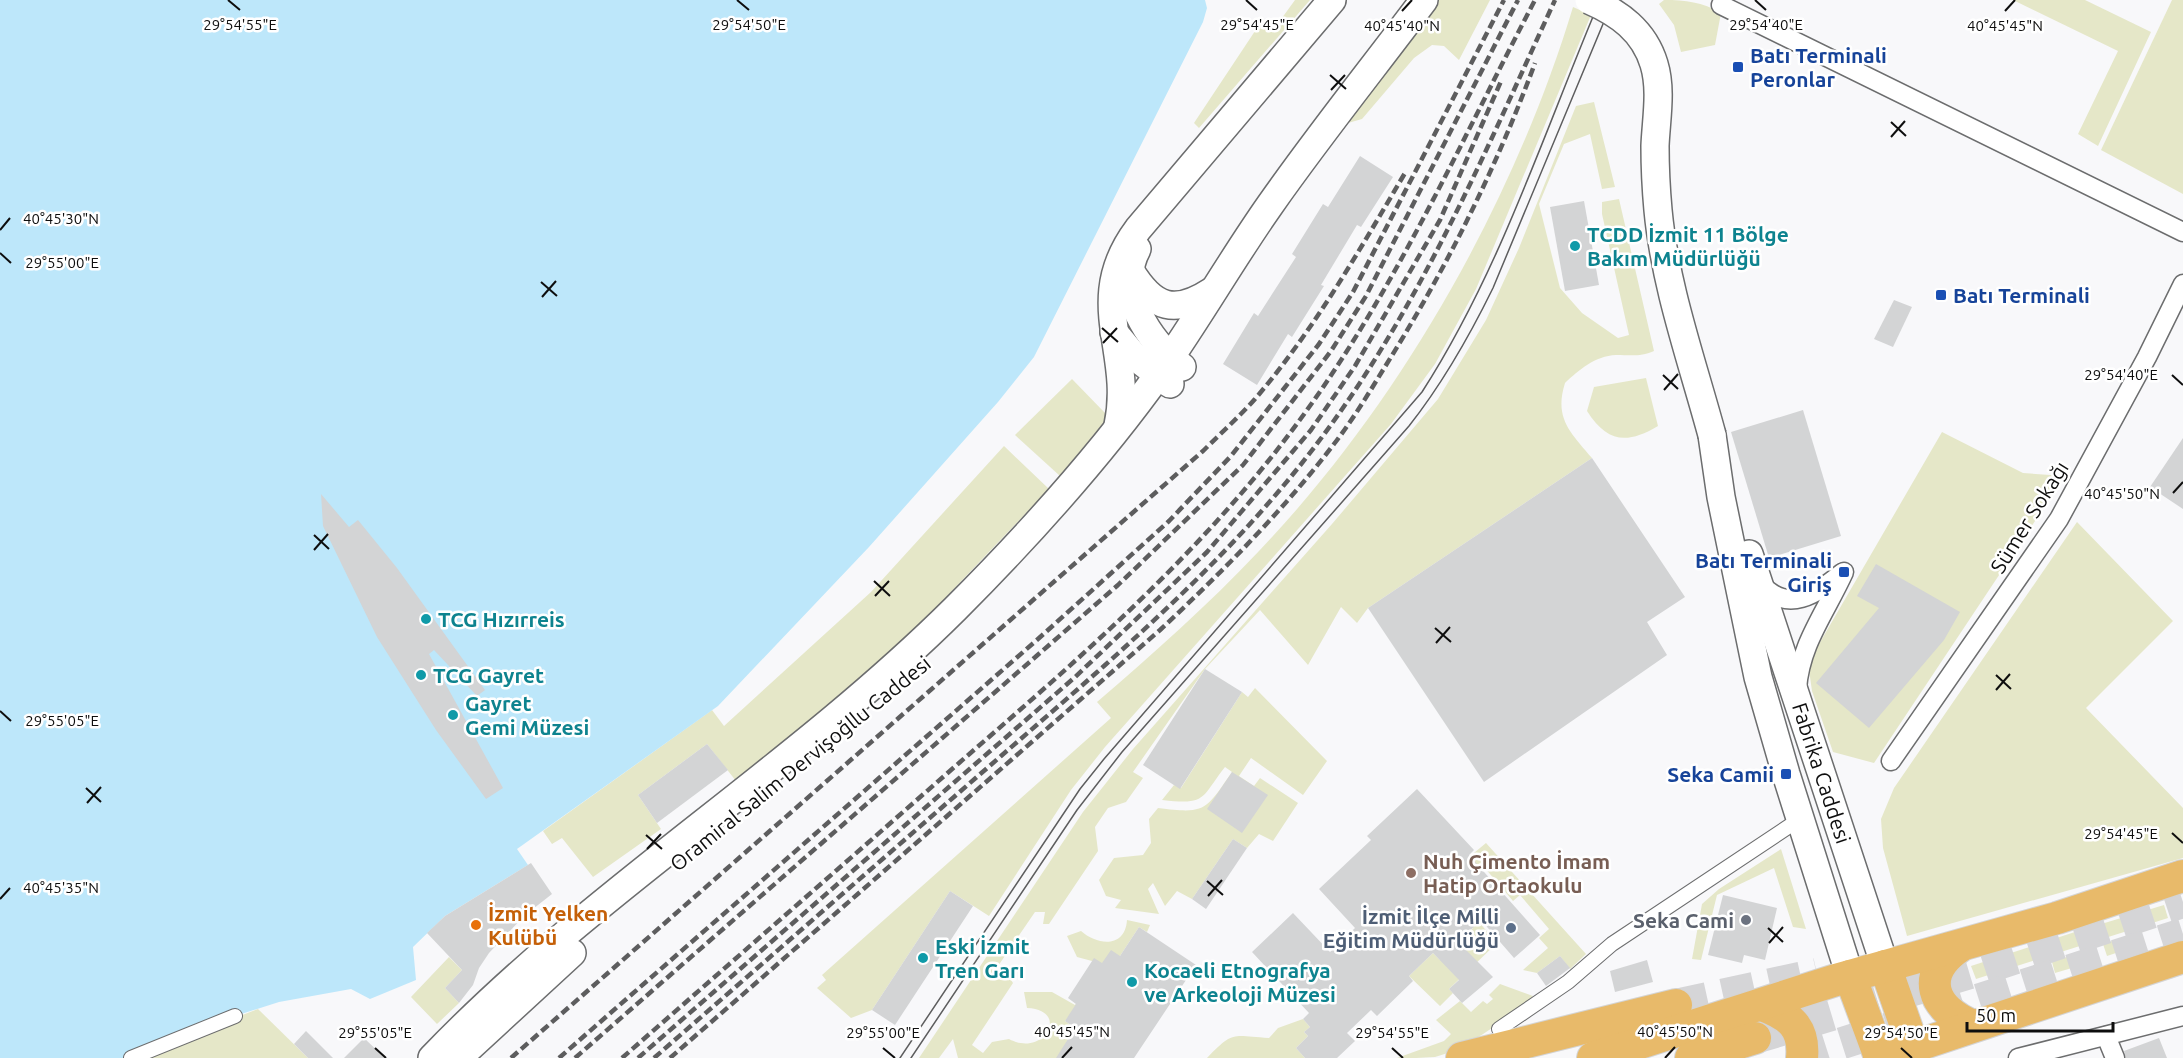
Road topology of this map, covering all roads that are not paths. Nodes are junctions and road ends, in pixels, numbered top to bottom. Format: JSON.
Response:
{"nodes":[{"id":1,"x":1332,"y":0,"type":"edge"},
{"id":2,"x":1424,"y":0,"type":"edge"},
{"id":3,"x":1589,"y":0,"type":"edge"},
{"id":4,"x":1722,"y":2,"type":"edge"},
{"id":5,"x":1337,"y":117,"type":"junction"},
{"id":6,"x":1168,"y":194,"type":"junction"},
{"id":7,"x":2183,"y":232,"type":"edge"},
{"id":8,"x":1130,"y":271,"type":"junction"},
{"id":9,"x":2183,"y":284,"type":"edge"},
{"id":10,"x":1213,"y":290,"type":"junction"},
{"id":11,"x":1114,"y":332,"type":"junction"},
{"id":12,"x":1170,"y":371,"type":"junction"},
{"id":13,"x":1118,"y":425,"type":"junction"},
{"id":14,"x":1712,"y":435,"type":"junction"},
{"id":15,"x":1758,"y":580,"type":"junction"},
{"id":16,"x":1797,"y":694,"type":"junction"},
{"id":17,"x":1891,"y":761,"type":"dead end"},
{"id":18,"x":1800,"y":819,"type":"junction"},
{"id":19,"x":2183,"y":876,"type":"edge"},
{"id":20,"x":1959,"y":946,"type":"junction"},
{"id":21,"x":2183,"y":957,"type":"edge"},
{"id":22,"x":1885,"y":966,"type":"junction"},
{"id":23,"x":1850,"y":976,"type":"junction"},
{"id":24,"x":1676,"y":1005,"type":"tunnel mouth"},
{"id":25,"x":1762,"y":1005,"type":"junction"},
{"id":26,"x":236,"y":1016,"type":"dead end"},
{"id":27,"x":2183,"y":1016,"type":"edge"},
{"id":28,"x":1973,"y":1026,"type":"junction"},
{"id":29,"x":1499,"y":1029,"type":"dead end"},
{"id":30,"x":2106,"y":1036,"type":"junction"},
{"id":31,"x":1755,"y":1038,"type":"tunnel mouth"},
{"id":32,"x":1913,"y":1046,"type":"junction"},
{"id":33,"x":131,"y":1058,"type":"edge"},
{"id":34,"x":432,"y":1058,"type":"edge"},
{"id":35,"x":458,"y":1058,"type":"edge"},
{"id":36,"x":1462,"y":1058,"type":"edge"},
{"id":37,"x":1593,"y":1058,"type":"edge"},
{"id":38,"x":1691,"y":1058,"type":"edge"},
{"id":39,"x":1802,"y":1058,"type":"edge"},
{"id":40,"x":1879,"y":1058,"type":"edge"},
{"id":41,"x":2018,"y":1058,"type":"edge"},
{"id":42,"x":2115,"y":1058,"type":"edge"}],
"edges":[{"from":1,"to":6,"type":"main road"},
{"from":2,"to":5,"type":"main road"},
{"from":3,"to":14,"type":"main road","bridge":true},
{"from":4,"to":7,"type":"street"},
{"from":5,"to":10,"type":"main road"},
{"from":5,"to":12,"type":"main road","name":"Oramiral Salim Dervişoğllu Caddesi"},
{"from":6,"to":8,"type":"main road"},
{"from":6,"to":11,"type":"main road"},
{"from":8,"to":10,"type":"main road"},
{"from":8,"to":12,"type":"main road"},
{"from":9,"to":17,"type":"street","name":"Sümer Sokağı"},
{"from":10,"to":12,"type":"main road"},
{"from":11,"to":12,"type":"main road"},
{"from":11,"to":13,"type":"main road"},
{"from":12,"to":13,"type":"main road","name":"Oramiral Salim Dervişoğllu Caddesi"},
{"from":12,"to":35,"type":"main road","name":"Oramiral Salim Dervişoğllu Caddesi"},
{"from":13,"to":34,"type":"main road","name":"Oramiral Salim Dervişoğllu Caddesi"},
{"from":14,"to":15,"type":"main road","name":"Fabrika Caddesi"},
{"from":14,"to":18,"type":"main road"},
{"from":15,"to":16,"type":"main road","name":"Fabrika Caddesi"},
{"from":15,"to":16,"type":"street"},
{"from":16,"to":22,"type":"main road","name":"Fabrika Caddesi"},
{"from":18,"to":23,"type":"main road"},
{"from":18,"to":29,"type":"street"},
{"from":19,"to":20,"type":"highway"},
{"from":20,"to":22,"type":"highway"},
{"from":20,"to":28,"type":"highway"},
{"from":21,"to":28,"type":"highway"},
{"from":22,"to":23,"type":"highway"},
{"from":22,"to":32,"type":"highway"},
{"from":23,"to":25,"type":"highway"},
{"from":23,"to":40,"type":"highway"},
{"from":24,"to":36,"type":"highway"},
{"from":25,"to":37,"type":"highway"},
{"from":25,"to":39,"type":"highway"},
{"from":26,"to":33,"type":"street"},
{"from":27,"to":30,"type":"street"},
{"from":28,"to":32,"type":"highway"},
{"from":30,"to":41,"type":"street"},
{"from":30,"to":42,"type":"street"},
{"from":31,"to":38,"type":"highway"},
{"from":32,"to":40,"type":"highway"}]}
